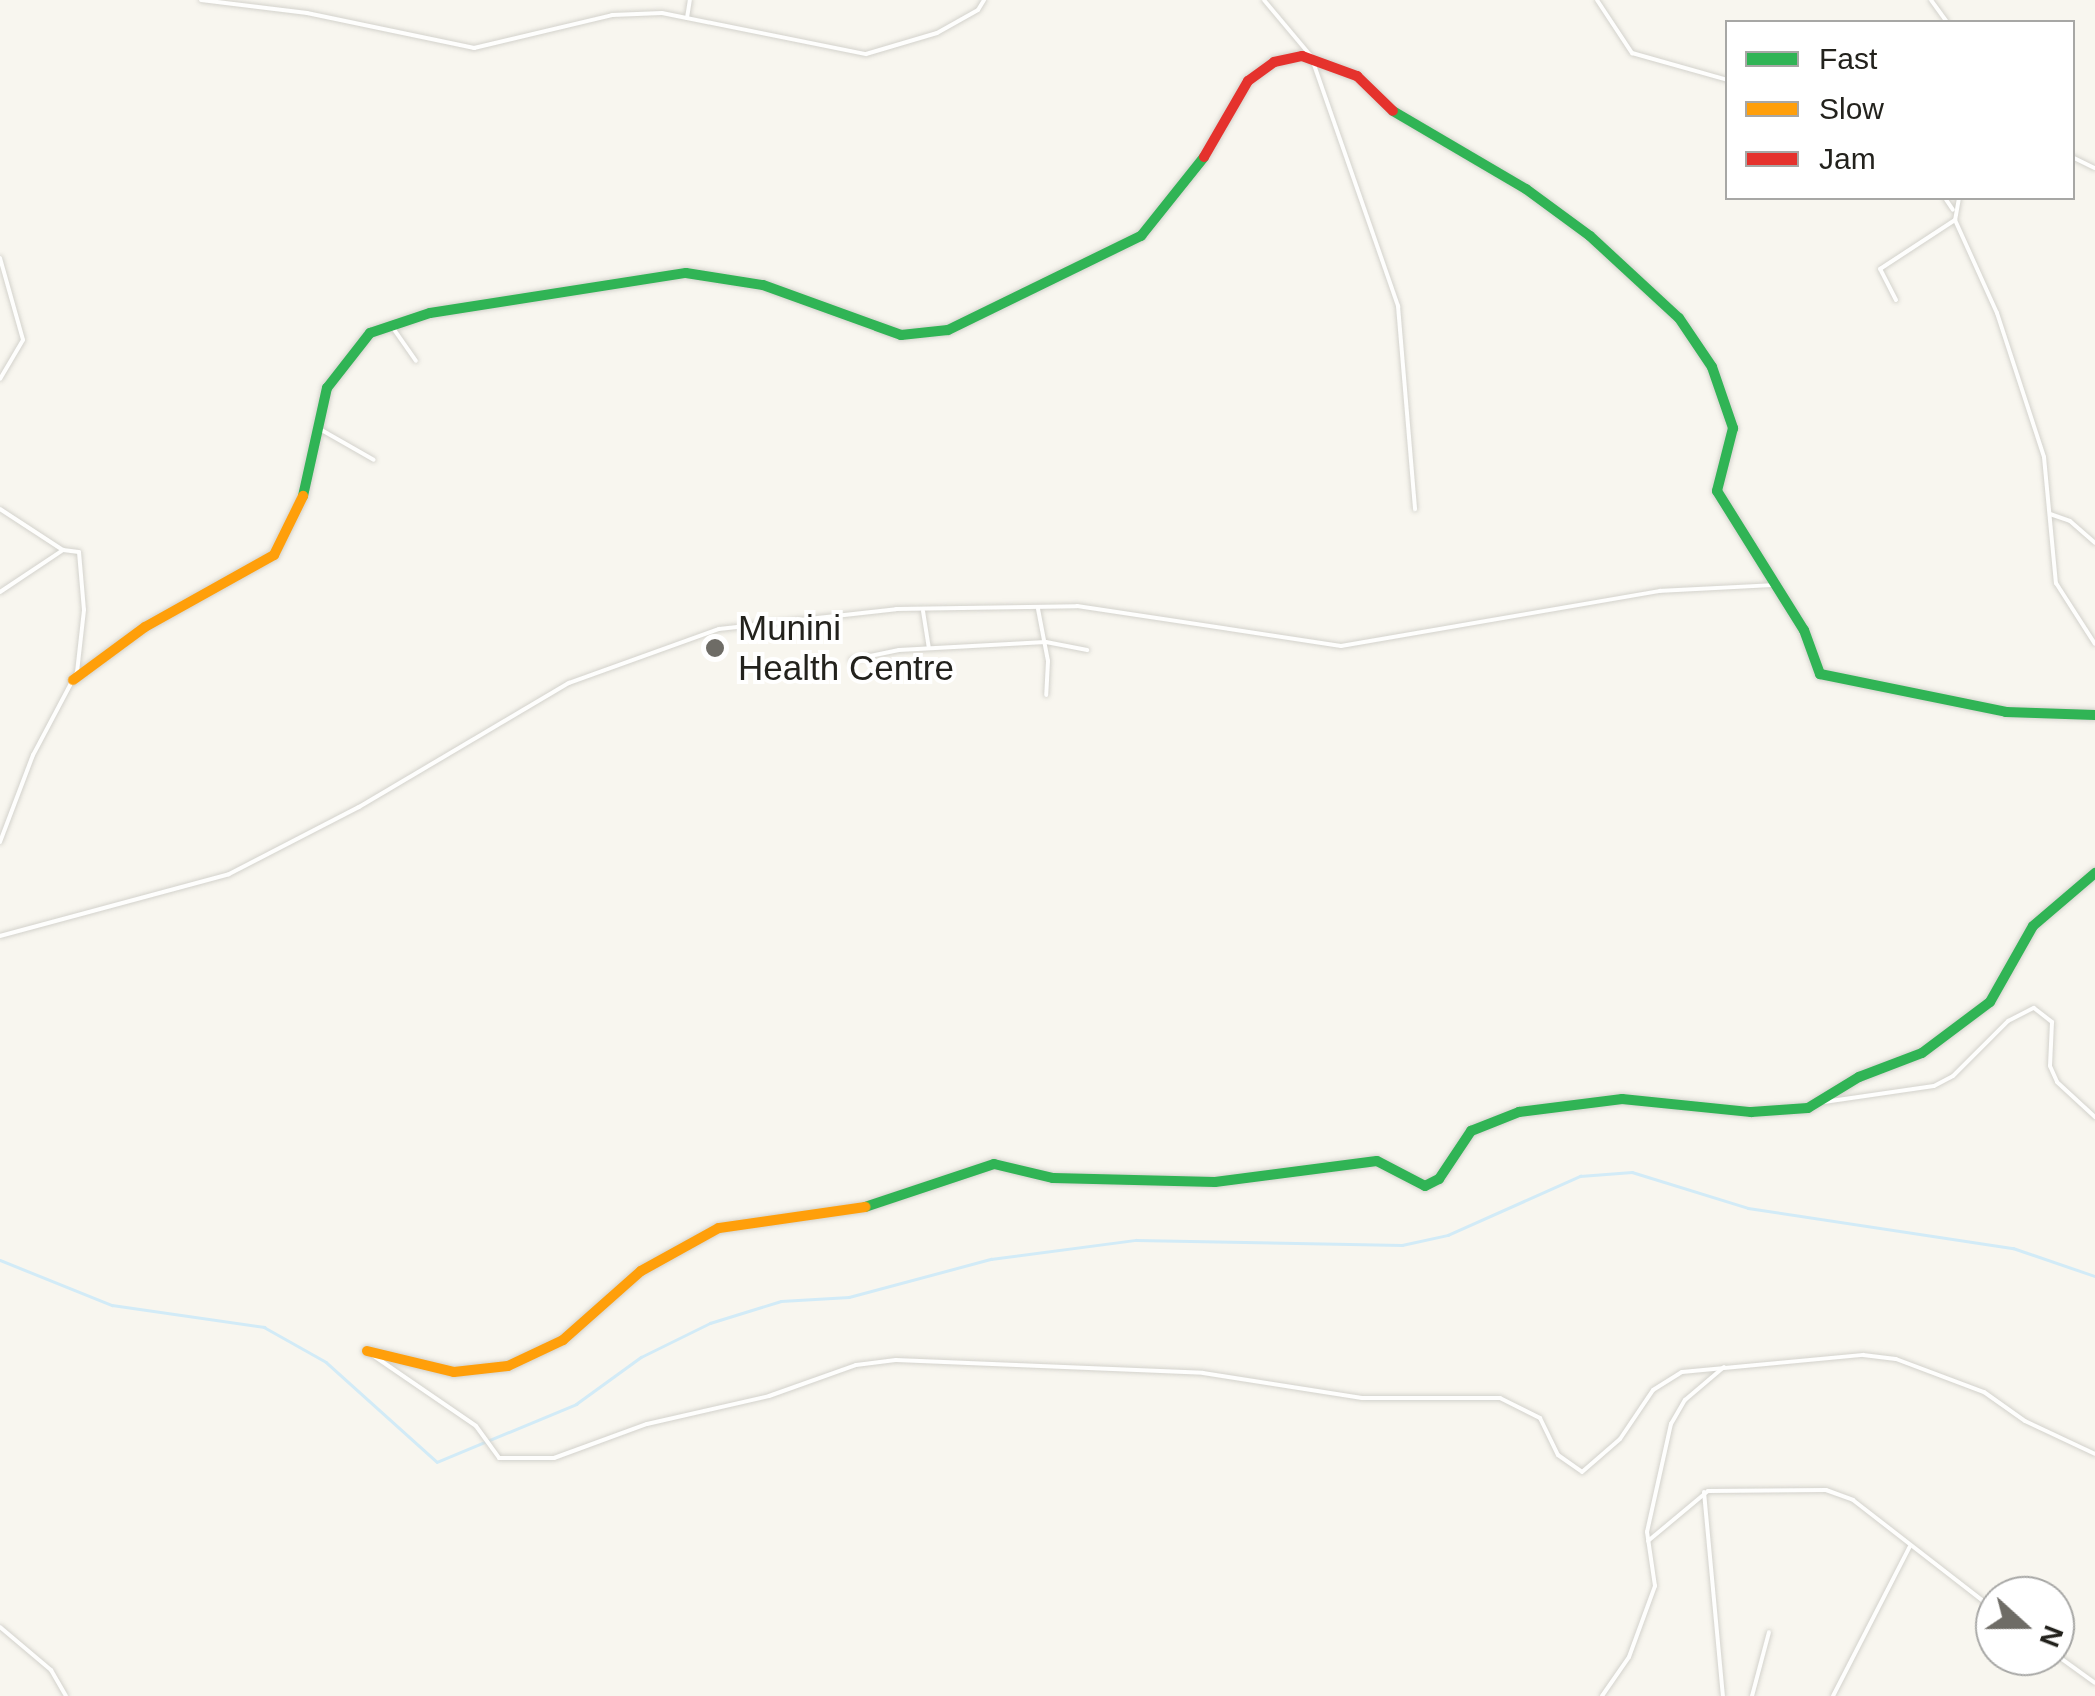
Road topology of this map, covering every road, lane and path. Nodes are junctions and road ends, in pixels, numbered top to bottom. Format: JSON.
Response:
{"nodes":[{"id":1,"x":201,"y":0,"type":"edge"},
{"id":2,"x":690,"y":0,"type":"edge"},
{"id":3,"x":984,"y":0,"type":"edge"},
{"id":4,"x":1264,"y":0,"type":"edge"},
{"id":5,"x":1272,"y":0,"type":"edge"},
{"id":6,"x":1597,"y":0,"type":"edge"},
{"id":7,"x":1270,"y":8,"type":"junction"},
{"id":8,"x":687,"y":18,"type":"junction"},
{"id":9,"x":1311,"y":56,"type":"junction"},
{"id":10,"x":1725,"y":79,"type":"edge"},
{"id":11,"x":1946,"y":200,"type":"edge"},
{"id":12,"x":1959,"y":200,"type":"edge"},
{"id":13,"x":1954,"y":217,"type":"junction"},
{"id":14,"x":0,"y":258,"type":"edge"},
{"id":15,"x":1896,"y":300,"type":"dead end"},
{"id":16,"x":390,"y":324,"type":"junction"},
{"id":17,"x":416,"y":361,"type":"dead end"},
{"id":18,"x":0,"y":379,"type":"edge"},
{"id":19,"x":318,"y":428,"type":"junction"},
{"id":20,"x":374,"y":460,"type":"dead end"},
{"id":21,"x":0,"y":509,"type":"edge"},
{"id":22,"x":1415,"y":509,"type":"dead end"},
{"id":23,"x":2048,"y":514,"type":"junction"},
{"id":24,"x":2095,"y":543,"type":"edge"},
{"id":25,"x":63,"y":550,"type":"junction"},
{"id":26,"x":1775,"y":585,"type":"junction"},
{"id":27,"x":0,"y":592,"type":"edge"},
{"id":28,"x":1038,"y":609,"type":"junction"},
{"id":29,"x":923,"y":611,"type":"junction"},
{"id":30,"x":1046,"y":642,"type":"junction"},
{"id":31,"x":2095,"y":644,"type":"edge"},
{"id":32,"x":929,"y":648,"type":"junction"},
{"id":33,"x":1087,"y":650,"type":"dead end"},
{"id":34,"x":851,"y":660,"type":"dead end"},
{"id":35,"x":73,"y":680,"type":"junction"},
{"id":36,"x":1046,"y":695,"type":"dead end"},
{"id":37,"x":2095,"y":715,"type":"edge"},
{"id":38,"x":0,"y":842,"type":"edge"},
{"id":39,"x":2095,"y":873,"type":"edge"},
{"id":40,"x":0,"y":936,"type":"edge"},
{"id":41,"x":1812,"y":1102,"type":"junction"},
{"id":42,"x":2095,"y":1117,"type":"edge"},
{"id":43,"x":367,"y":1351,"type":"joint"},
{"id":44,"x":1728,"y":1366,"type":"junction"},
{"id":45,"x":2095,"y":1454,"type":"edge"},
{"id":46,"x":1704,"y":1492,"type":"junction"},
{"id":47,"x":1648,"y":1541,"type":"junction"},
{"id":48,"x":1910,"y":1546,"type":"junction"},
{"id":49,"x":1975,"y":1595,"type":"edge"},
{"id":50,"x":0,"y":1627,"type":"edge"},
{"id":51,"x":1769,"y":1632,"type":"dead end"},
{"id":52,"x":66,"y":1696,"type":"edge"},
{"id":53,"x":1602,"y":1696,"type":"edge"},
{"id":54,"x":1722,"y":1696,"type":"edge"},
{"id":55,"x":1752,"y":1696,"type":"edge"},
{"id":56,"x":1833,"y":1696,"type":"edge"}],
"edges":[{"from":1,"to":8,"type":"street"},
{"from":2,"to":8,"type":"street"},
{"from":3,"to":8,"type":"street"},
{"from":4,"to":7,"type":"street"},
{"from":5,"to":7,"type":"street"},
{"from":6,"to":10,"type":"street"},
{"from":7,"to":9,"type":"street"},
{"from":9,"to":16,"type":"street"},
{"from":9,"to":22,"type":"street"},
{"from":9,"to":26,"type":"street"},
{"from":11,"to":13,"type":"street"},
{"from":12,"to":13,"type":"street"},
{"from":13,"to":15,"type":"street"},
{"from":13,"to":23,"type":"street"},
{"from":14,"to":18,"type":"street"},
{"from":16,"to":17,"type":"street"},
{"from":16,"to":19,"type":"street"},
{"from":19,"to":20,"type":"street"},
{"from":19,"to":35,"type":"street"},
{"from":21,"to":25,"type":"street"},
{"from":23,"to":24,"type":"street"},
{"from":23,"to":31,"type":"street"},
{"from":25,"to":27,"type":"street"},
{"from":25,"to":35,"type":"street"},
{"from":26,"to":28,"type":"street"},
{"from":26,"to":37,"type":"street"},
{"from":28,"to":29,"type":"street"},
{"from":28,"to":30,"type":"street"},
{"from":29,"to":32,"type":"street"},
{"from":29,"to":40,"type":"street"},
{"from":30,"to":32,"type":"street"},
{"from":30,"to":33,"type":"street"},
{"from":30,"to":36,"type":"street"},
{"from":32,"to":34,"type":"street"},
{"from":35,"to":38,"type":"street"},
{"from":39,"to":41,"type":"street"},
{"from":41,"to":42,"type":"street"},
{"from":41,"to":43,"type":"street"},
{"from":43,"to":44,"type":"street"},
{"from":44,"to":45,"type":"street"},
{"from":44,"to":47,"type":"street"},
{"from":46,"to":47,"type":"street"},
{"from":46,"to":48,"type":"street"},
{"from":46,"to":54,"type":"street"},
{"from":47,"to":53,"type":"street"},
{"from":48,"to":49,"type":"street"},
{"from":48,"to":56,"type":"street"},
{"from":50,"to":52,"type":"street"},
{"from":51,"to":55,"type":"street"}]}
